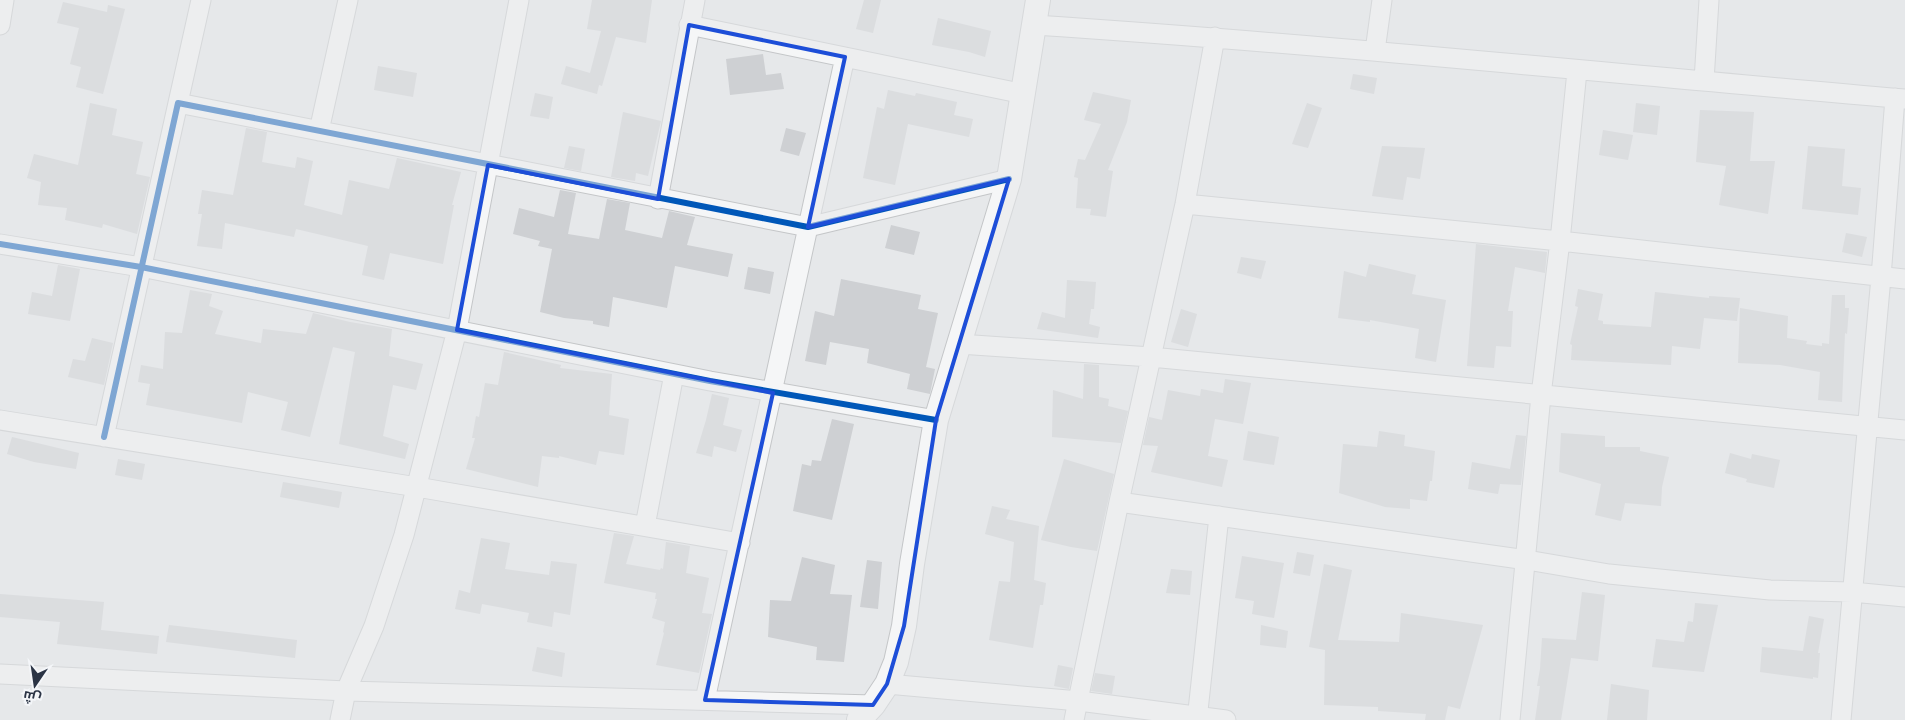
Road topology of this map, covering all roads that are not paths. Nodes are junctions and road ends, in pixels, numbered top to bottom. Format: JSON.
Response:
{"nodes":[{"id":1,"x":4,"y":0,"type":"edge"},
{"id":2,"x":201,"y":0,"type":"edge"},
{"id":3,"x":348,"y":0,"type":"edge"},
{"id":4,"x":518,"y":0,"type":"edge"},
{"id":5,"x":695,"y":0,"type":"edge"},
{"id":6,"x":1038,"y":0,"type":"edge"},
{"id":7,"x":1382,"y":0,"type":"edge"},
{"id":8,"x":1709,"y":0,"type":"edge"},
{"id":9,"x":0,"y":25,"type":"edge"},
{"id":10,"x":690,"y":25,"type":"junction"},
{"id":11,"x":1034,"y":25,"type":"junction"},
{"id":12,"x":1215,"y":37,"type":"junction"},
{"id":13,"x":1375,"y":51,"type":"junction"},
{"id":14,"x":845,"y":57,"type":"junction"},
{"id":15,"x":1577,"y":71,"type":"junction"},
{"id":16,"x":1704,"y":81,"type":"junction"},
{"id":17,"x":1024,"y":94,"type":"junction"},
{"id":18,"x":1900,"y":99,"type":"edge"},
{"id":19,"x":178,"y":103,"type":"junction"},
{"id":20,"x":319,"y":131,"type":"junction"},
{"id":21,"x":488,"y":165,"type":"junction"},
{"id":22,"x":1009,"y":179,"type":"junction"},
{"id":23,"x":658,"y":199,"type":"junction"},
{"id":24,"x":1185,"y":204,"type":"junction"},
{"id":25,"x":808,"y":227,"type":"junction"},
{"id":26,"x":1560,"y":242,"type":"junction"},
{"id":27,"x":0,"y":244,"type":"edge"},
{"id":28,"x":141,"y":267,"type":"junction"},
{"id":29,"x":1881,"y":277,"type":"junction"},
{"id":30,"x":1905,"y":279,"type":"edge"},
{"id":31,"x":458,"y":330,"type":"junction"},
{"id":32,"x":960,"y":344,"type":"junction"},
{"id":33,"x":1151,"y":357,"type":"junction"},
{"id":34,"x":674,"y":374,"type":"junction"},
{"id":35,"x":773,"y":393,"type":"junction"},
{"id":36,"x":1541,"y":395,"type":"junction"},
{"id":37,"x":0,"y":420,"type":"edge"},
{"id":38,"x":936,"y":420,"type":"junction"},
{"id":39,"x":1868,"y":427,"type":"junction"},
{"id":40,"x":1905,"y":430,"type":"edge"},
{"id":41,"x":104,"y":437,"type":"junction"},
{"id":42,"x":417,"y":487,"type":"junction"},
{"id":43,"x":1119,"y":502,"type":"junction"},
{"id":44,"x":1220,"y":516,"type":"junction"},
{"id":45,"x":645,"y":526,"type":"junction"},
{"id":46,"x":740,"y":543,"type":"junction"},
{"id":47,"x":1527,"y":560,"type":"junction"},
{"id":48,"x":1852,"y":592,"type":"junction"},
{"id":49,"x":1905,"y":597,"type":"edge"},
{"id":50,"x":0,"y":674,"type":"edge"},
{"id":51,"x":887,"y":684,"type":"junction"},
{"id":52,"x":346,"y":691,"type":"junction"},
{"id":53,"x":705,"y":700,"type":"junction"},
{"id":54,"x":1078,"y":701,"type":"junction"},
{"id":55,"x":866,"y":712,"type":"edge"},
{"id":56,"x":1197,"y":719,"type":"edge"},
{"id":57,"x":340,"y":720,"type":"edge"},
{"id":58,"x":1074,"y":720,"type":"edge"},
{"id":59,"x":1226,"y":720,"type":"edge"},
{"id":60,"x":1510,"y":720,"type":"edge"},
{"id":61,"x":1841,"y":720,"type":"edge"}],
"edges":[{"from":1,"to":9,"type":"street"},
{"from":2,"to":19,"type":"street"},
{"from":3,"to":20,"type":"street"},
{"from":4,"to":21,"type":"street"},
{"from":5,"to":10,"type":"street"},
{"from":6,"to":11,"type":"street"},
{"from":7,"to":13,"type":"street"},
{"from":8,"to":16,"type":"street"},
{"from":10,"to":14,"type":"street"},
{"from":10,"to":23,"type":"street"},
{"from":11,"to":12,"type":"street"},
{"from":11,"to":17,"type":"street"},
{"from":12,"to":13,"type":"street"},
{"from":12,"to":24,"type":"street"},
{"from":13,"to":15,"type":"street"},
{"from":14,"to":17,"type":"street"},
{"from":14,"to":25,"type":"street"},
{"from":15,"to":16,"type":"street"},
{"from":15,"to":26,"type":"street"},
{"from":16,"to":18,"type":"street"},
{"from":17,"to":22,"type":"street"},
{"from":18,"to":29,"type":"street"},
{"from":19,"to":20,"type":"street"},
{"from":19,"to":28,"type":"street"},
{"from":20,"to":21,"type":"street"},
{"from":21,"to":23,"type":"street"},
{"from":21,"to":31,"type":"street"},
{"from":22,"to":25,"type":"street"},
{"from":22,"to":32,"type":"street"},
{"from":23,"to":25,"type":"street"},
{"from":24,"to":26,"type":"street"},
{"from":24,"to":33,"type":"street"},
{"from":25,"to":35,"type":"street"},
{"from":26,"to":29,"type":"street"},
{"from":26,"to":36,"type":"street"},
{"from":27,"to":28,"type":"street"},
{"from":28,"to":31,"type":"street"},
{"from":28,"to":41,"type":"street"},
{"from":29,"to":30,"type":"street"},
{"from":29,"to":39,"type":"street"},
{"from":31,"to":34,"type":"street"},
{"from":31,"to":42,"type":"street"},
{"from":32,"to":33,"type":"street"},
{"from":32,"to":38,"type":"street"},
{"from":33,"to":36,"type":"street"},
{"from":33,"to":43,"type":"street"},
{"from":34,"to":35,"type":"street"},
{"from":34,"to":45,"type":"street"},
{"from":35,"to":38,"type":"street"},
{"from":35,"to":46,"type":"street"},
{"from":36,"to":39,"type":"street"},
{"from":36,"to":47,"type":"street"},
{"from":37,"to":41,"type":"street"},
{"from":38,"to":51,"type":"street"},
{"from":39,"to":40,"type":"street"},
{"from":39,"to":48,"type":"street"},
{"from":41,"to":42,"type":"street"},
{"from":42,"to":45,"type":"street"},
{"from":42,"to":52,"type":"street"},
{"from":43,"to":44,"type":"street"},
{"from":43,"to":54,"type":"street"},
{"from":44,"to":47,"type":"street"},
{"from":44,"to":56,"type":"street"},
{"from":45,"to":46,"type":"street"},
{"from":46,"to":53,"type":"street"},
{"from":47,"to":48,"type":"street"},
{"from":47,"to":60,"type":"street"},
{"from":48,"to":49,"type":"street"},
{"from":48,"to":61,"type":"street"},
{"from":50,"to":52,"type":"street"},
{"from":51,"to":54,"type":"street"},
{"from":51,"to":55,"type":"street"},
{"from":52,"to":53,"type":"street"},
{"from":52,"to":57,"type":"street"},
{"from":53,"to":55,"type":"street"},
{"from":54,"to":56,"type":"street"},
{"from":54,"to":58,"type":"street"},
{"from":56,"to":59,"type":"street"}]}
